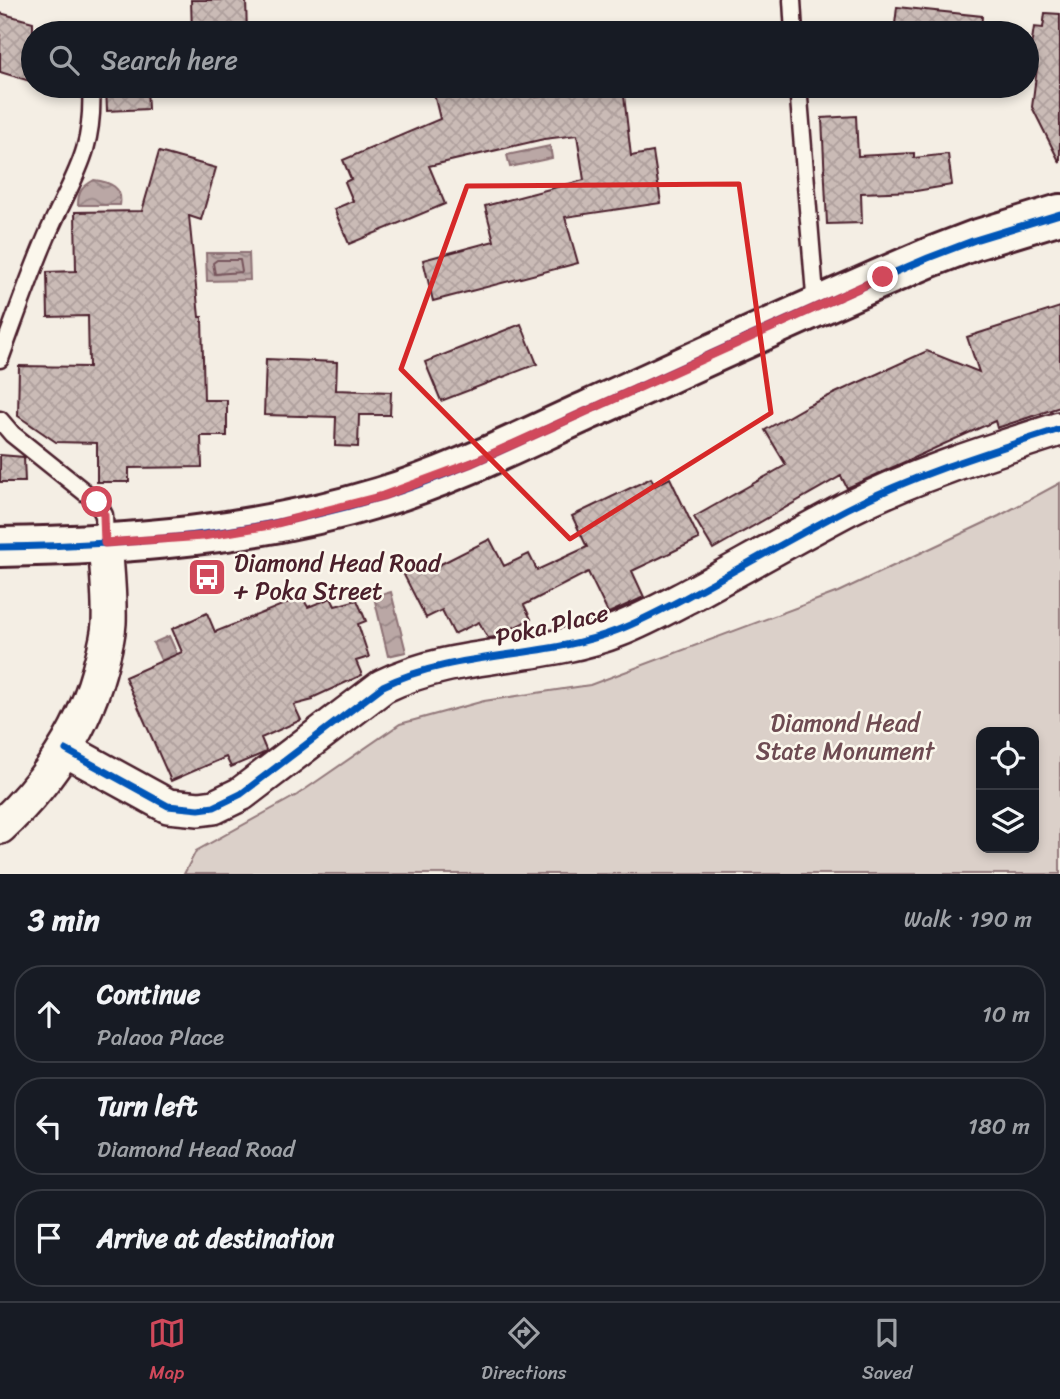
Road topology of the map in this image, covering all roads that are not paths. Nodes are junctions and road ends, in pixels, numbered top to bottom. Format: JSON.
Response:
{"nodes":[{"id":1,"x":792,"y":0,"type":"edge"},
{"id":2,"x":793,"y":21,"type":"edge"},
{"id":3,"x":91,"y":98,"type":"edge"},
{"id":4,"x":799,"y":98,"type":"edge"},
{"id":5,"x":1060,"y":214,"type":"edge"},
{"id":6,"x":816,"y":307,"type":"junction"},
{"id":7,"x":0,"y":359,"type":"edge"},
{"id":8,"x":0,"y":420,"type":"edge"},
{"id":9,"x":1060,"y":429,"type":"edge"},
{"id":10,"x":105,"y":543,"type":"junction"},
{"id":11,"x":0,"y":547,"type":"edge"},
{"id":12,"x":66,"y":750,"type":"junction"},
{"id":13,"x":0,"y":827,"type":"edge"}],
"edges":[{"from":1,"to":2,"type":"lane"},
{"from":3,"to":7,"type":"lane"},
{"from":4,"to":6,"type":"lane"},
{"from":5,"to":6,"type":"street"},
{"from":6,"to":10,"type":"street"},
{"from":8,"to":10,"type":"lane"},
{"from":9,"to":12,"type":"street","name":"Poka Place"},
{"from":10,"to":11,"type":"street"},
{"from":10,"to":12,"type":"street"},
{"from":12,"to":13,"type":"street"}]}
